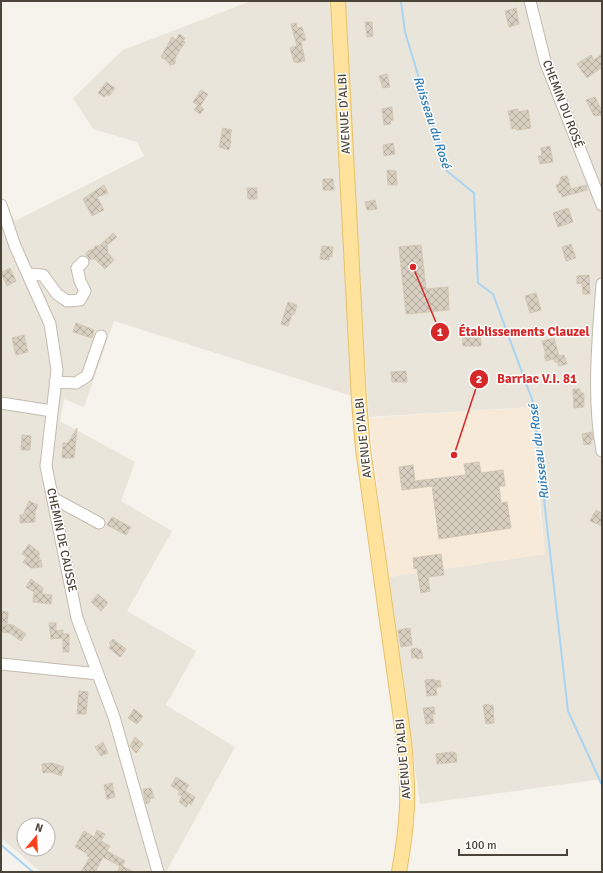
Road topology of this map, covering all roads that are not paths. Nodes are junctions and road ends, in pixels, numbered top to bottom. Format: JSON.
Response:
{"nodes":[{"id":1,"x":338,"y":1,"type":"edge"},
{"id":2,"x":530,"y":1,"type":"edge"},
{"id":3,"x":602,"y":205,"type":"edge"},
{"id":4,"x":1,"y":207,"type":"edge"},
{"id":5,"x":83,"y":262,"type":"dead end"},
{"id":6,"x":28,"y":274,"type":"junction"},
{"id":7,"x":602,"y":284,"type":"edge"},
{"id":8,"x":101,"y":336,"type":"dead end"},
{"id":9,"x":55,"y":382,"type":"junction"},
{"id":10,"x":1,"y":403,"type":"edge"},
{"id":11,"x":52,"y":411,"type":"junction"},
{"id":12,"x":602,"y":451,"type":"edge"},
{"id":13,"x":53,"y":498,"type":"junction"},
{"id":14,"x":100,"y":523,"type":"dead end"},
{"id":15,"x":1,"y":664,"type":"edge"},
{"id":16,"x":98,"y":674,"type":"junction"},
{"id":17,"x":158,"y":872,"type":"edge"},
{"id":18,"x":399,"y":872,"type":"edge"}],
"edges":[{"from":1,"to":18,"type":"main road","name":"AVENUE D'ALBI"},
{"from":2,"to":3,"type":"street","name":"CHEMIN DU ROSÉ"},
{"from":4,"to":6,"type":"street","name":"CHEMIN DE CAUSSE"},
{"from":5,"to":6,"type":"street"},
{"from":6,"to":9,"type":"street","name":"CHEMIN DE CAUSSE"},
{"from":7,"to":12,"type":"street"},
{"from":8,"to":9,"type":"street"},
{"from":9,"to":11,"type":"street","name":"CHEMIN DE CAUSSE"},
{"from":10,"to":11,"type":"street"},
{"from":11,"to":13,"type":"street","name":"CHEMIN DE CAUSSE"},
{"from":13,"to":14,"type":"street"},
{"from":13,"to":16,"type":"street","name":"CHEMIN DE CAUSSE"},
{"from":15,"to":16,"type":"street"},
{"from":16,"to":17,"type":"street","name":"CHEMIN DE CAUSSE"}]}
